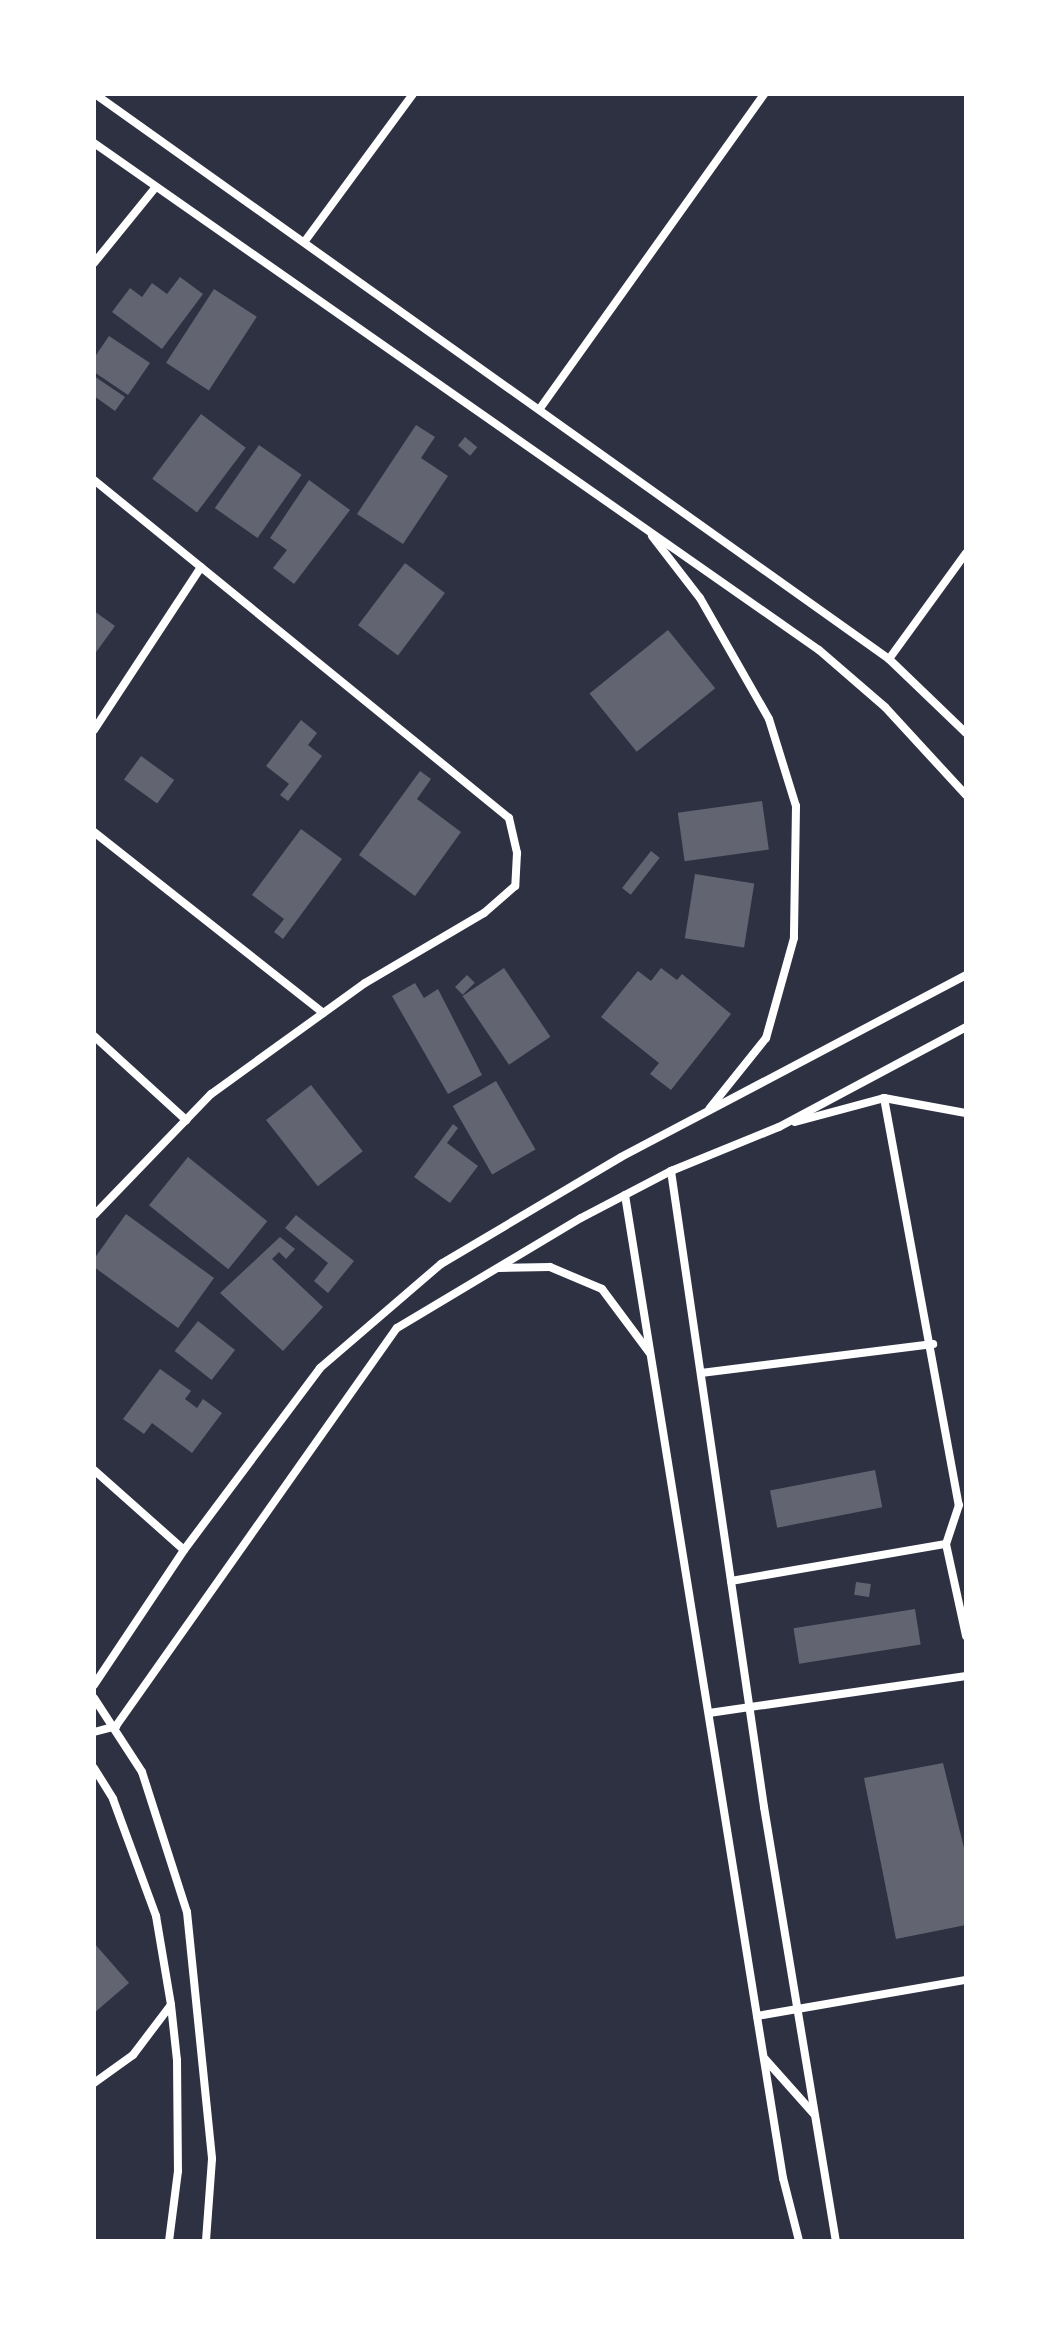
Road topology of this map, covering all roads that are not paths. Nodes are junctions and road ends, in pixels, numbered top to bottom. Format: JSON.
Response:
{"nodes":[{"id":1,"x":413,"y":94,"type":"edge"},
{"id":2,"x":764,"y":94,"type":"edge"},
{"id":3,"x":99,"y":96,"type":"edge"},
{"id":4,"x":94,"y":143,"type":"edge"},
{"id":5,"x":155,"y":188,"type":"junction"},
{"id":6,"x":305,"y":241,"type":"junction"},
{"id":7,"x":94,"y":263,"type":"edge"},
{"id":8,"x":541,"y":407,"type":"junction"},
{"id":9,"x":94,"y":480,"type":"edge"},
{"id":10,"x":646,"y":529,"type":"junction"},
{"id":11,"x":966,"y":553,"type":"edge"},
{"id":12,"x":201,"y":567,"type":"junction"},
{"id":13,"x":889,"y":659,"type":"junction"},
{"id":14,"x":94,"y":730,"type":"edge"},
{"id":15,"x":966,"y":733,"type":"edge"},
{"id":16,"x":966,"y":795,"type":"edge"},
{"id":17,"x":94,"y":832,"type":"edge"},
{"id":18,"x":966,"y":975,"type":"edge"},
{"id":19,"x":323,"y":1013,"type":"junction"},
{"id":20,"x":966,"y":1027,"type":"edge"},
{"id":21,"x":94,"y":1036,"type":"edge"},
{"id":22,"x":884,"y":1098,"type":"junction"},
{"id":23,"x":708,"y":1111,"type":"junction"},
{"id":24,"x":966,"y":1113,"type":"edge"},
{"id":25,"x":186,"y":1120,"type":"junction"},
{"id":26,"x":779,"y":1127,"type":"junction"},
{"id":27,"x":671,"y":1171,"type":"junction"},
{"id":28,"x":625,"y":1195,"type":"junction"},
{"id":29,"x":94,"y":1215,"type":"edge"},
{"id":30,"x":498,"y":1268,"type":"junction"},
{"id":31,"x":933,"y":1344,"type":"junction"},
{"id":32,"x":651,"y":1355,"type":"junction"},
{"id":33,"x":701,"y":1373,"type":"junction"},
{"id":34,"x":94,"y":1470,"type":"edge"},
{"id":35,"x":946,"y":1544,"type":"junction"},
{"id":36,"x":184,"y":1550,"type":"junction"},
{"id":37,"x":731,"y":1581,"type":"junction"},
{"id":38,"x":966,"y":1636,"type":"edge"},
{"id":39,"x":966,"y":1676,"type":"edge"},
{"id":40,"x":94,"y":1685,"type":"edge"},
{"id":41,"x":94,"y":1698,"type":"edge"},
{"id":42,"x":749,"y":1707,"type":"junction"},
{"id":43,"x":709,"y":1713,"type":"junction"},
{"id":44,"x":116,"y":1726,"type":"junction"},
{"id":45,"x":94,"y":1732,"type":"edge"},
{"id":46,"x":94,"y":1768,"type":"edge"},
{"id":47,"x":966,"y":1980,"type":"edge"},
{"id":48,"x":171,"y":2005,"type":"junction"},
{"id":49,"x":795,"y":2006,"type":"junction"},
{"id":50,"x":757,"y":2016,"type":"junction"},
{"id":51,"x":764,"y":2058,"type":"junction"},
{"id":52,"x":94,"y":2083,"type":"edge"},
{"id":53,"x":815,"y":2115,"type":"junction"},
{"id":54,"x":169,"y":2241,"type":"edge"},
{"id":55,"x":206,"y":2241,"type":"edge"},
{"id":56,"x":799,"y":2241,"type":"edge"},
{"id":57,"x":836,"y":2241,"type":"edge"}],
"edges":[{"from":1,"to":6,"type":"street"},
{"from":2,"to":8,"type":"street"},
{"from":3,"to":6,"type":"street"},
{"from":4,"to":5,"type":"street"},
{"from":5,"to":7,"type":"street"},
{"from":5,"to":10,"type":"street"},
{"from":6,"to":8,"type":"street"},
{"from":8,"to":13,"type":"street"},
{"from":9,"to":12,"type":"street"},
{"from":10,"to":16,"type":"street"},
{"from":10,"to":23,"type":"street"},
{"from":11,"to":13,"type":"street"},
{"from":12,"to":14,"type":"street"},
{"from":12,"to":19,"type":"street"},
{"from":13,"to":15,"type":"street"},
{"from":17,"to":19,"type":"street"},
{"from":18,"to":23,"type":"street"},
{"from":19,"to":25,"type":"street"},
{"from":20,"to":26,"type":"street"},
{"from":21,"to":25,"type":"street"},
{"from":22,"to":24,"type":"street"},
{"from":22,"to":26,"type":"street"},
{"from":22,"to":31,"type":"street"},
{"from":23,"to":36,"type":"street"},
{"from":25,"to":29,"type":"street"},
{"from":26,"to":27,"type":"street"},
{"from":27,"to":28,"type":"street"},
{"from":27,"to":33,"type":"street"},
{"from":28,"to":30,"type":"street"},
{"from":28,"to":32,"type":"street"},
{"from":30,"to":32,"type":"street"},
{"from":30,"to":44,"type":"street"},
{"from":31,"to":33,"type":"street"},
{"from":31,"to":35,"type":"street"},
{"from":32,"to":43,"type":"street"},
{"from":33,"to":37,"type":"street"},
{"from":34,"to":36,"type":"street"},
{"from":35,"to":37,"type":"street"},
{"from":35,"to":38,"type":"street"},
{"from":36,"to":40,"type":"street"},
{"from":37,"to":42,"type":"street"},
{"from":39,"to":42,"type":"street"},
{"from":41,"to":44,"type":"street"},
{"from":42,"to":43,"type":"street"},
{"from":42,"to":49,"type":"street"},
{"from":43,"to":50,"type":"street"},
{"from":44,"to":45,"type":"street"},
{"from":44,"to":55,"type":"street"},
{"from":46,"to":48,"type":"street"},
{"from":47,"to":49,"type":"street"},
{"from":48,"to":52,"type":"street"},
{"from":48,"to":54,"type":"street"},
{"from":49,"to":50,"type":"street"},
{"from":49,"to":53,"type":"street"},
{"from":50,"to":51,"type":"street"},
{"from":51,"to":53,"type":"street"},
{"from":51,"to":56,"type":"street"},
{"from":53,"to":57,"type":"street"}]}
